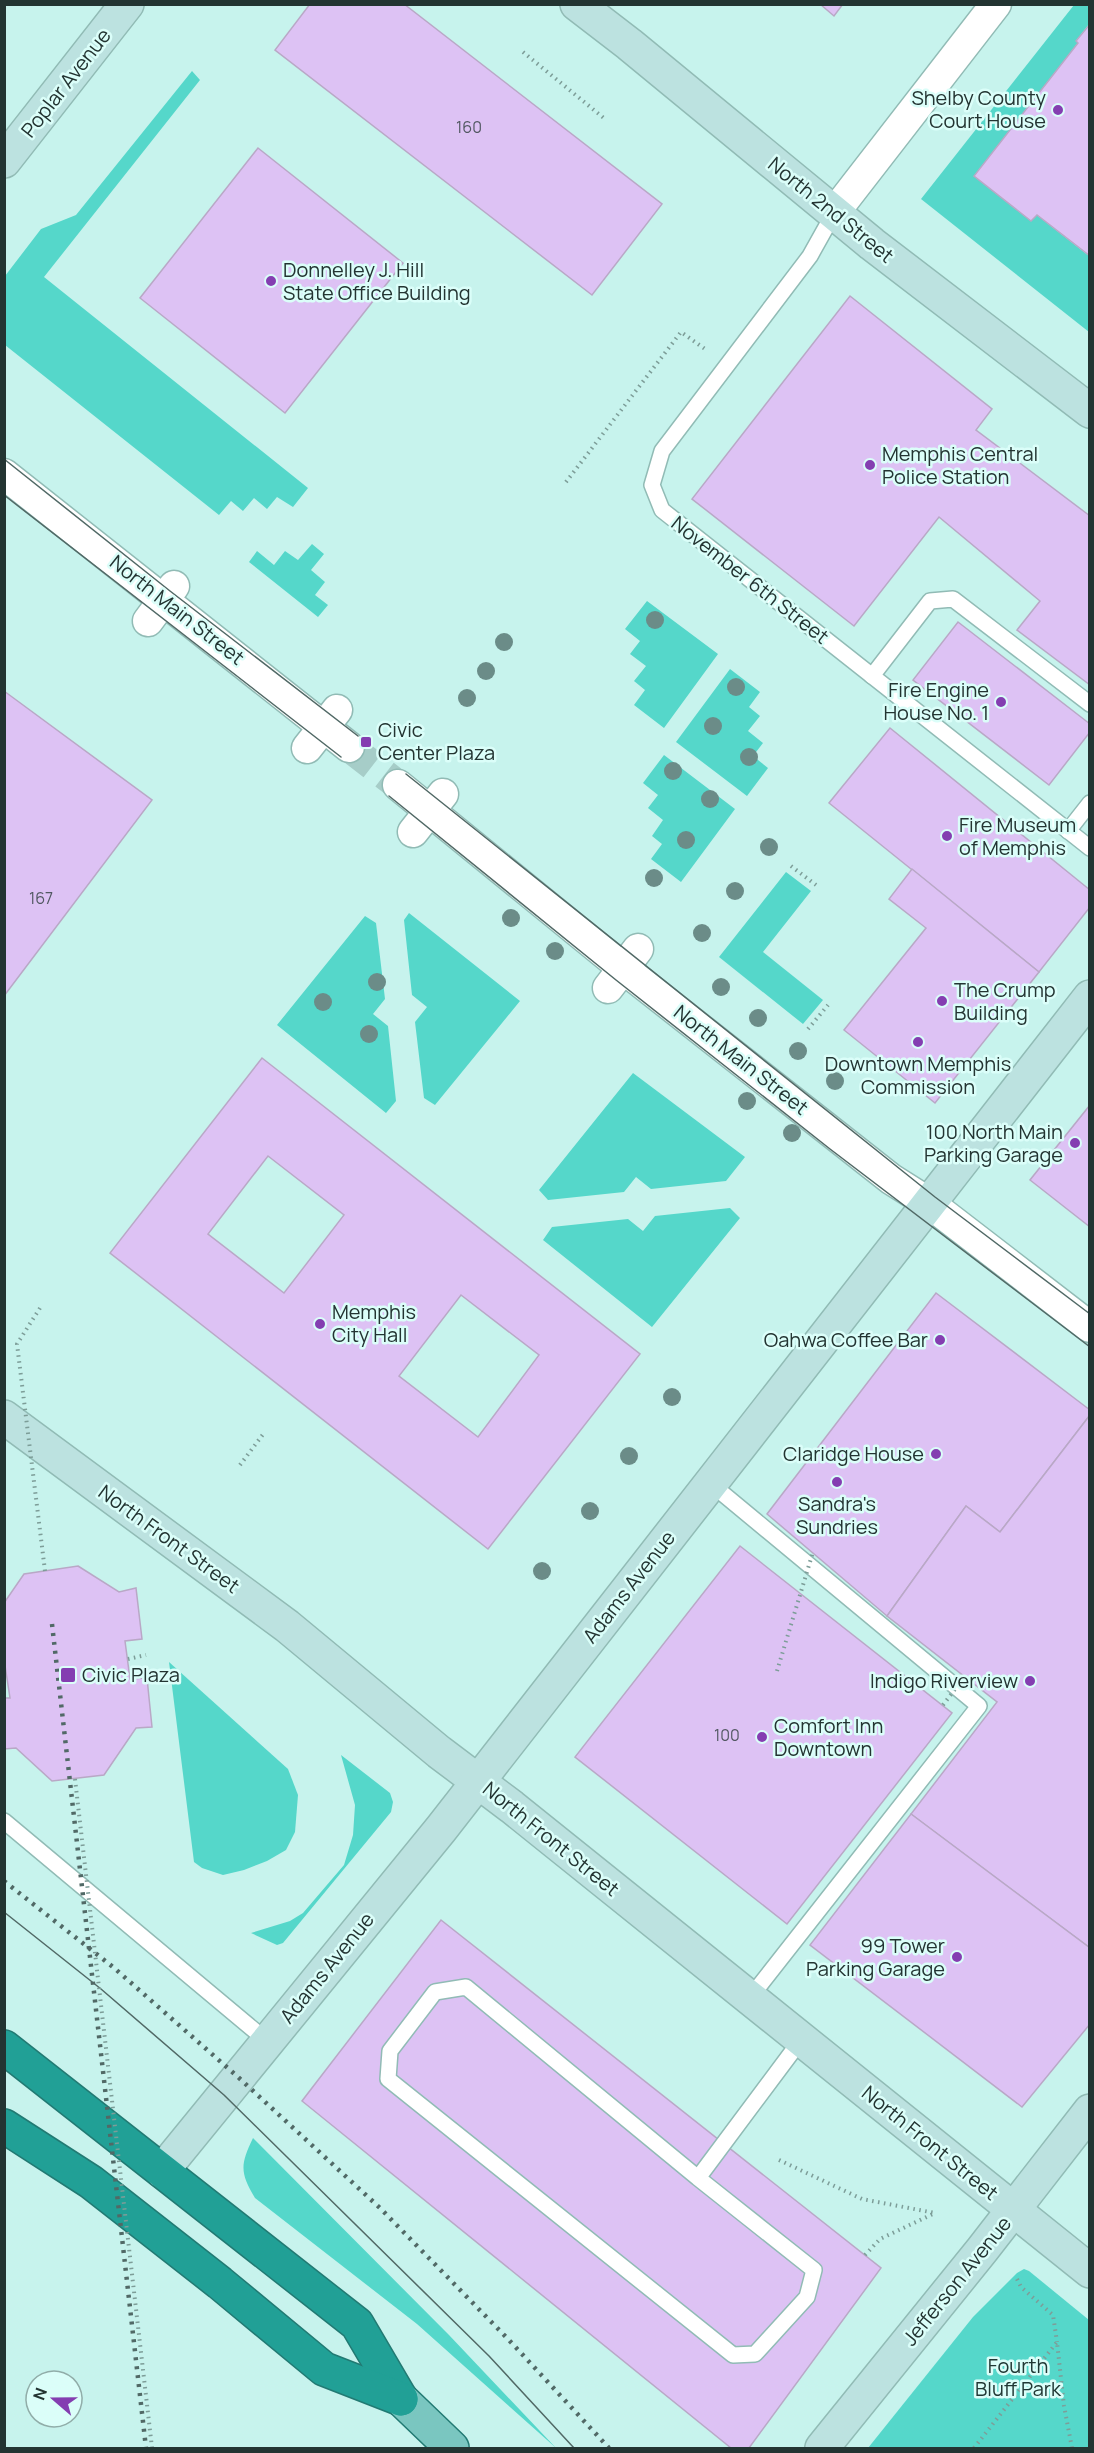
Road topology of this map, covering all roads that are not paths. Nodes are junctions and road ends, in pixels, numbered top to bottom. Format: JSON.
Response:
{"nodes":[{"id":1,"x":127,"y":4,"type":"edge"},
{"id":2,"x":996,"y":4,"type":"edge"},
{"id":3,"x":579,"y":5,"type":"edge"},
{"id":4,"x":4,"y":161,"type":"edge"},
{"id":5,"x":834,"y":213,"type":"junction"},
{"id":6,"x":1089,"y":411,"type":"edge"},
{"id":7,"x":4,"y":474,"type":"edge"},
{"id":8,"x":872,"y":676,"type":"junction"},
{"id":9,"x":1089,"y":704,"type":"edge"},
{"id":10,"x":349,"y":747,"type":"tunnel mouth"},
{"id":11,"x":398,"y":785,"type":"tunnel mouth"},
{"id":12,"x":1089,"y":803,"type":"edge"},
{"id":13,"x":1068,"y":831,"type":"junction"},
{"id":14,"x":1089,"y":848,"type":"edge"},
{"id":15,"x":1089,"y":998,"type":"edge"},
{"id":16,"x":929,"y":1203,"type":"junction"},
{"id":17,"x":1089,"y":1327,"type":"edge"},
{"id":18,"x":4,"y":1417,"type":"edge"},
{"id":19,"x":710,"y":1483,"type":"junction"},
{"id":20,"x":477,"y":1781,"type":"junction"},
{"id":21,"x":4,"y":1821,"type":"edge"},
{"id":22,"x":749,"y":1999,"type":"junction"},
{"id":23,"x":801,"y":2040,"type":"junction"},
{"id":24,"x":267,"y":2041,"type":"junction"},
{"id":25,"x":4,"y":2047,"type":"edge"},
{"id":26,"x":1089,"y":2111,"type":"edge"},
{"id":27,"x":4,"y":2126,"type":"edge"},
{"id":28,"x":162,"y":2171,"type":"junction"},
{"id":29,"x":698,"y":2178,"type":"junction"},
{"id":30,"x":1013,"y":2211,"type":"junction"},
{"id":31,"x":1089,"y":2271,"type":"edge"},
{"id":32,"x":401,"y":2399,"type":"junction"},
{"id":33,"x":452,"y":2448,"type":"edge"},
{"id":34,"x":822,"y":2448,"type":"edge"}],
"edges":[{"from":1,"to":4,"type":"street","name":"Poplar Avenue"},
{"from":2,"to":5,"type":"street"},
{"from":3,"to":5,"type":"street","name":"North 2nd Street"},
{"from":5,"to":6,"type":"street","name":"North 2nd Street"},
{"from":5,"to":8,"type":"lane","name":"November 6th Street"},
{"from":7,"to":10,"type":"street","name":"North Main Street"},
{"from":8,"to":9,"type":"lane"},
{"from":8,"to":13,"type":"lane","name":"November 6th Street"},
{"from":11,"to":16,"type":"street","name":"North Main Street"},
{"from":12,"to":13,"type":"lane"},
{"from":13,"to":14,"type":"lane","name":"November 6th Street"},
{"from":15,"to":16,"type":"street","name":"Adams Avenue"},
{"from":16,"to":17,"type":"street","name":"North Main Street"},
{"from":16,"to":19,"type":"street","name":"Adams Avenue"},
{"from":18,"to":20,"type":"street","name":"North Front Street"},
{"from":19,"to":20,"type":"street","name":"Adams Avenue"},
{"from":19,"to":22,"type":"lane"},
{"from":20,"to":22,"type":"street","name":"North Front Street"},
{"from":20,"to":24,"type":"street","name":"Adams Avenue"},
{"from":21,"to":24,"type":"lane"},
{"from":22,"to":23,"type":"street","name":"North Front Street"},
{"from":23,"to":29,"type":"lane"},
{"from":23,"to":30,"type":"street","name":"North Front Street"},
{"from":24,"to":28,"type":"street","name":"Adams Avenue"},
{"from":25,"to":28,"type":"highway"},
{"from":26,"to":30,"type":"street","name":"Jefferson Avenue"},
{"from":27,"to":32,"type":"highway"},
{"from":28,"to":32,"type":"highway"},
{"from":29,"to":29,"type":"lane"},
{"from":30,"to":31,"type":"street","name":"North Front Street"},
{"from":30,"to":34,"type":"street","name":"Jefferson Avenue"},
{"from":32,"to":33,"type":"main road"}]}
